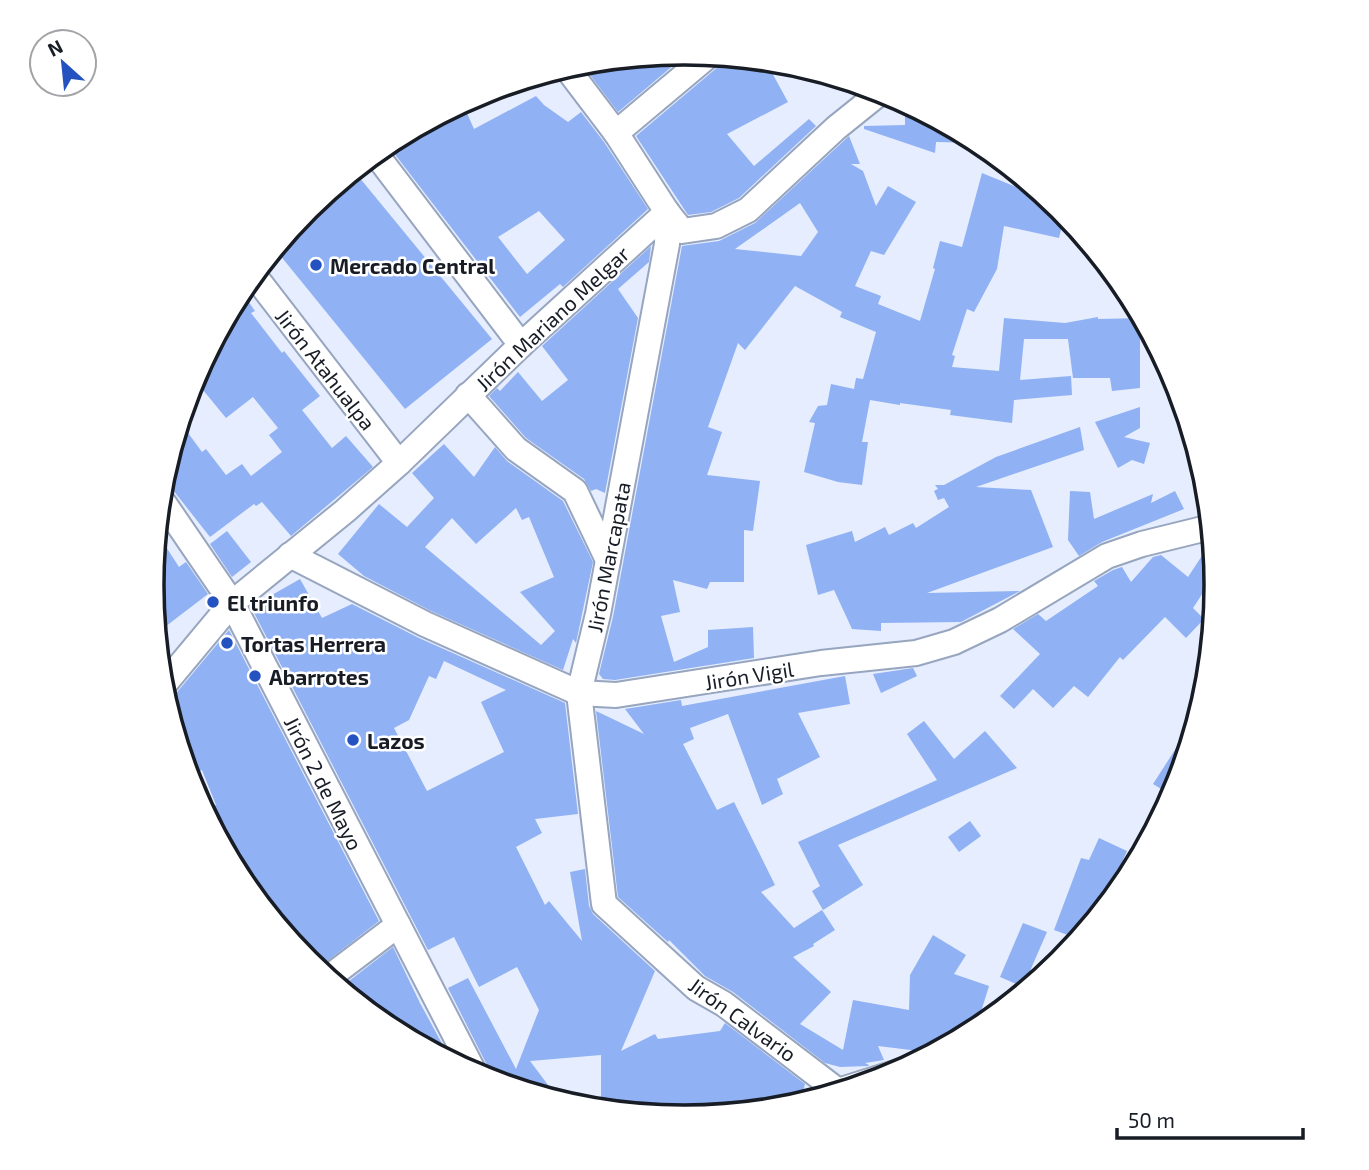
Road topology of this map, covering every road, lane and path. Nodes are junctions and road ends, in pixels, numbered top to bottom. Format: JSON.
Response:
{"nodes":[{"id":1,"x":697,"y":65,"type":"edge"},
{"id":2,"x":574,"y":77,"type":"edge"},
{"id":3,"x":872,"y":99,"type":"edge"},
{"id":4,"x":616,"y":133,"type":"junction"},
{"id":5,"x":382,"y":162,"type":"edge"},
{"id":6,"x":667,"y":212,"type":"junction"},
{"id":7,"x":261,"y":284,"type":"edge"},
{"id":8,"x":521,"y":345,"type":"junction"},
{"id":9,"x":468,"y":395,"type":"junction"},
{"id":10,"x":399,"y":463,"type":"junction"},
{"id":11,"x":170,"y":513,"type":"edge"},
{"id":12,"x":1201,"y":529,"type":"edge"},
{"id":13,"x":289,"y":555,"type":"junction"},
{"id":14,"x":608,"y":560,"type":"junction"},
{"id":15,"x":232,"y":603,"type":"junction"},
{"id":16,"x":172,"y":675,"type":"edge"},
{"id":17,"x":579,"y":693,"type":"junction"},
{"id":18,"x":604,"y":904,"type":"joint"},
{"id":19,"x":398,"y":925,"type":"junction"},
{"id":20,"x":336,"y":972,"type":"edge"},
{"id":21,"x":467,"y":1058,"type":"edge"},
{"id":22,"x":830,"y":1085,"type":"edge"}],
"edges":[{"from":1,"to":4,"type":"street"},
{"from":2,"to":4,"type":"street"},
{"from":3,"to":6,"type":"street"},
{"from":4,"to":6,"type":"street"},
{"from":5,"to":8,"type":"street"},
{"from":6,"to":8,"type":"street","name":"Jirón Mariano Melgar"},
{"from":6,"to":14,"type":"street","name":"Jirón Marcapata"},
{"from":7,"to":10,"type":"street","name":"Jirón Atahualpa"},
{"from":8,"to":9,"type":"street","name":"Jirón Mariano Melgar"},
{"from":9,"to":10,"type":"street","name":"Jirón Mariano Melgar"},
{"from":9,"to":14,"type":"street"},
{"from":10,"to":13,"type":"street","name":"Jirón Mariano Melgar"},
{"from":11,"to":15,"type":"street","name":"Jirón 2 de Mayo"},
{"from":12,"to":17,"type":"street","name":"Jirón Vigil"},
{"from":13,"to":15,"type":"street","name":"Jirón Mariano Melgar"},
{"from":13,"to":17,"type":"street","name":"Jirón Vigil"},
{"from":14,"to":17,"type":"street","name":"Jirón Marcapata"},
{"from":15,"to":16,"type":"street","name":"Jirón Mariano Melgar"},
{"from":15,"to":19,"type":"street","name":"Jirón 2 de Mayo"},
{"from":17,"to":18,"type":"street","name":"Jirón Marcapata"},
{"from":18,"to":22,"type":"street","name":"Jirón Calvario"},
{"from":19,"to":20,"type":"street"},
{"from":19,"to":21,"type":"street","name":"Jirón 2 de Mayo"}]}
